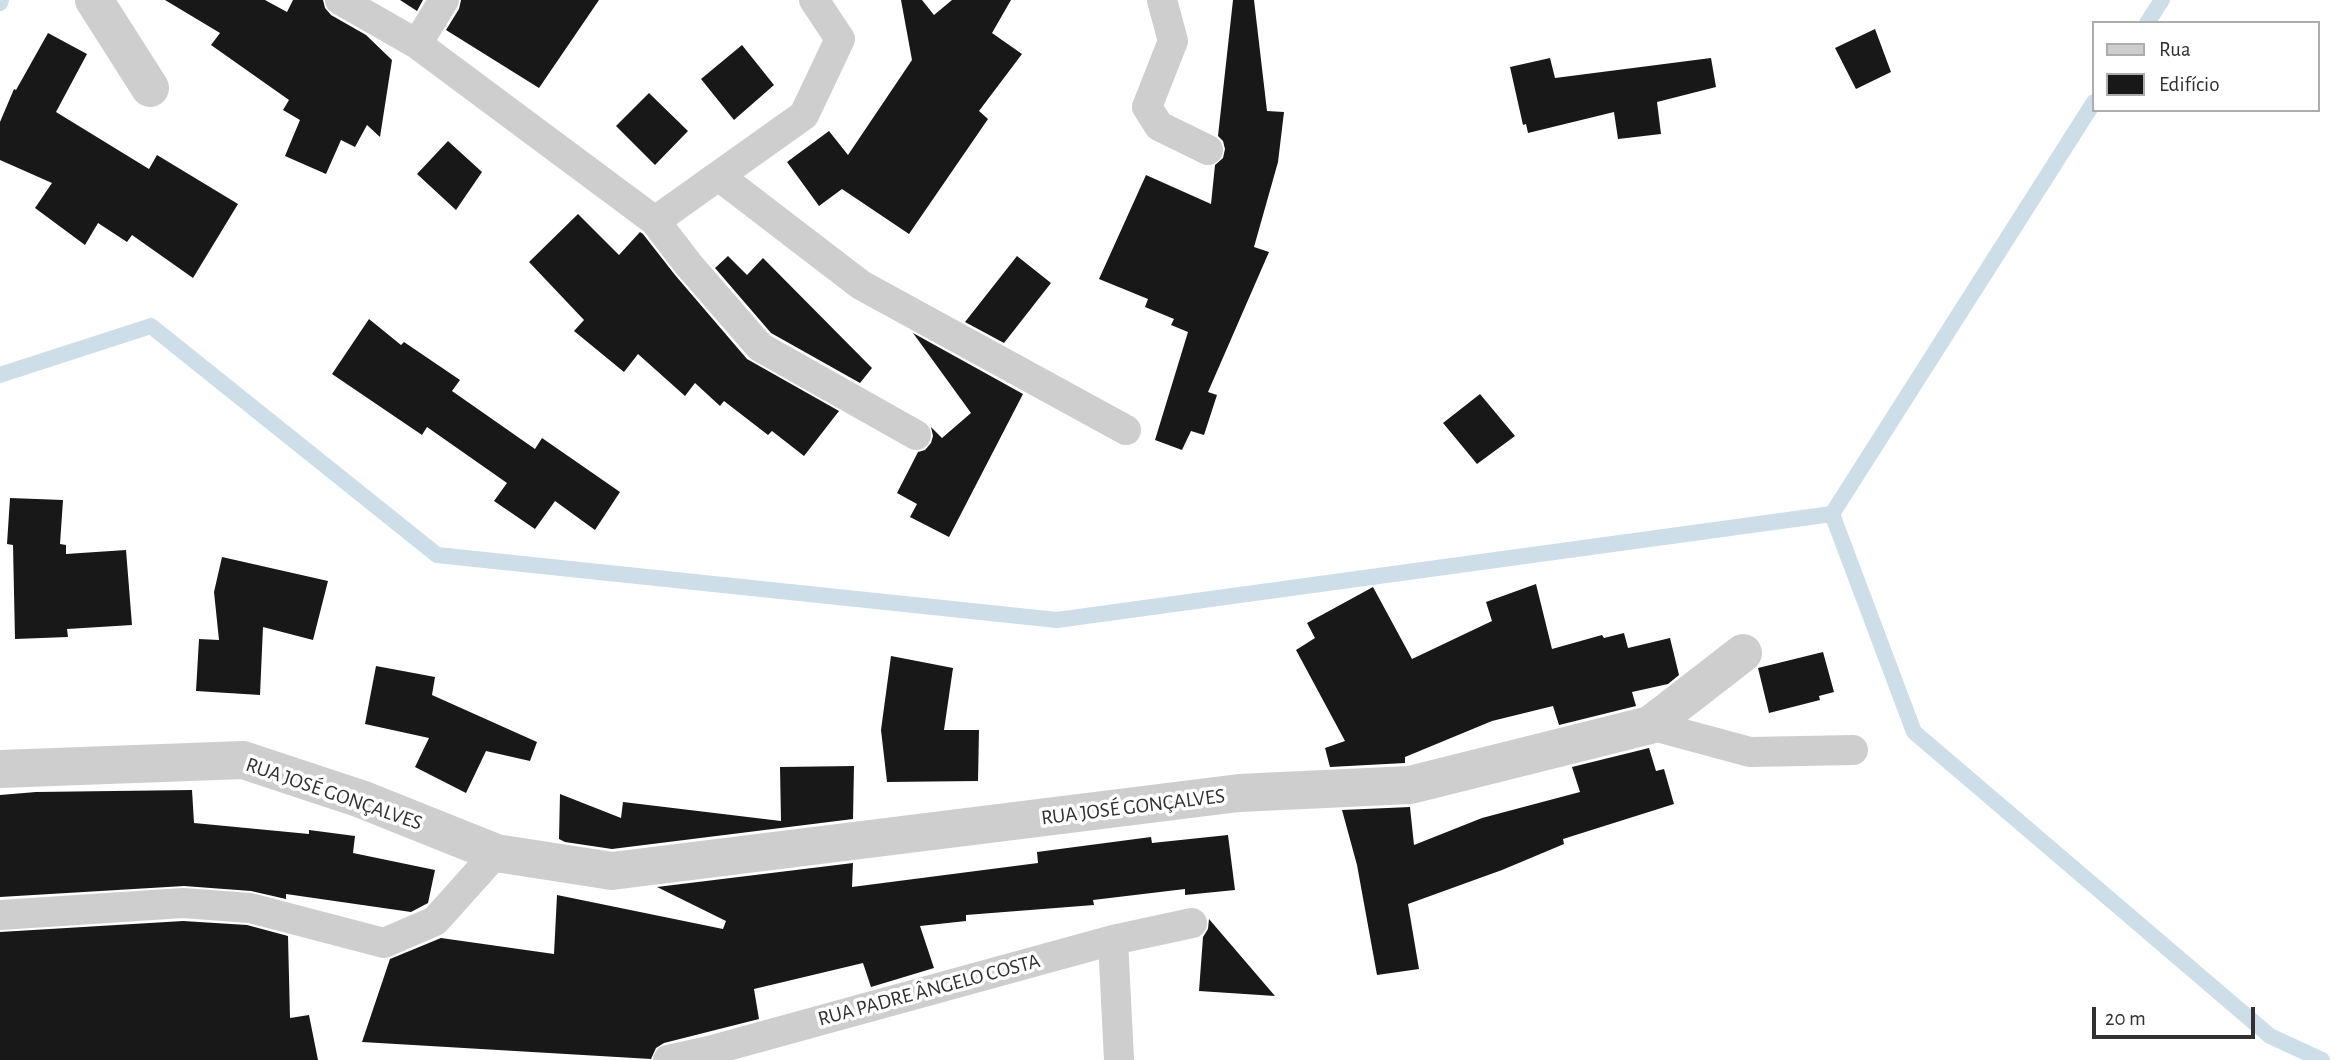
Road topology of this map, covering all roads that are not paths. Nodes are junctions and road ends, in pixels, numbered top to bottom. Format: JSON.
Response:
{"nodes":[{"id":1,"x":94,"y":0,"type":"edge"},
{"id":2,"x":340,"y":0,"type":"edge"},
{"id":3,"x":444,"y":0,"type":"edge"},
{"id":4,"x":814,"y":0,"type":"edge"},
{"id":5,"x":1162,"y":0,"type":"edge"},
{"id":6,"x":417,"y":44,"type":"junction"},
{"id":7,"x":150,"y":88,"type":"dead end"},
{"id":8,"x":1208,"y":150,"type":"dead end"},
{"id":9,"x":720,"y":177,"type":"junction"},
{"id":10,"x":655,"y":221,"type":"junction"},
{"id":11,"x":1126,"y":430,"type":"dead end"},
{"id":12,"x":916,"y":435,"type":"dead end"},
{"id":13,"x":1743,"y":653,"type":"dead end"},
{"id":14,"x":1650,"y":725,"type":"junction"},
{"id":15,"x":1853,"y":750,"type":"dead end"},
{"id":16,"x":0,"y":769,"type":"edge"},
{"id":17,"x":496,"y":853,"type":"junction"},
{"id":18,"x":0,"y":915,"type":"edge"},
{"id":19,"x":1192,"y":923,"type":"dead end"},
{"id":20,"x":1113,"y":940,"type":"junction"},
{"id":21,"x":668,"y":1060,"type":"edge"},
{"id":22,"x":1119,"y":1060,"type":"edge"}],
"edges":[{"from":1,"to":7,"type":"street"},
{"from":2,"to":6,"type":"lane"},
{"from":3,"to":6,"type":"lane"},
{"from":4,"to":9,"type":"lane"},
{"from":5,"to":8,"type":"lane"},
{"from":6,"to":10,"type":"lane"},
{"from":9,"to":10,"type":"lane"},
{"from":9,"to":11,"type":"lane"},
{"from":10,"to":12,"type":"lane"},
{"from":13,"to":14,"type":"street","name":"RUA JOSÉ GONÇALVES"},
{"from":14,"to":15,"type":"lane"},
{"from":14,"to":17,"type":"street","name":"RUA JOSÉ GONÇALVES"},
{"from":16,"to":17,"type":"street","name":"RUA JOSÉ GONÇALVES"},
{"from":17,"to":18,"type":"lane"},
{"from":19,"to":20,"type":"lane","name":"RUA PADRE ÂNGELO COSTA"},
{"from":20,"to":21,"type":"lane","name":"RUA PADRE ÂNGELO COSTA"},
{"from":20,"to":22,"type":"lane"}]}
